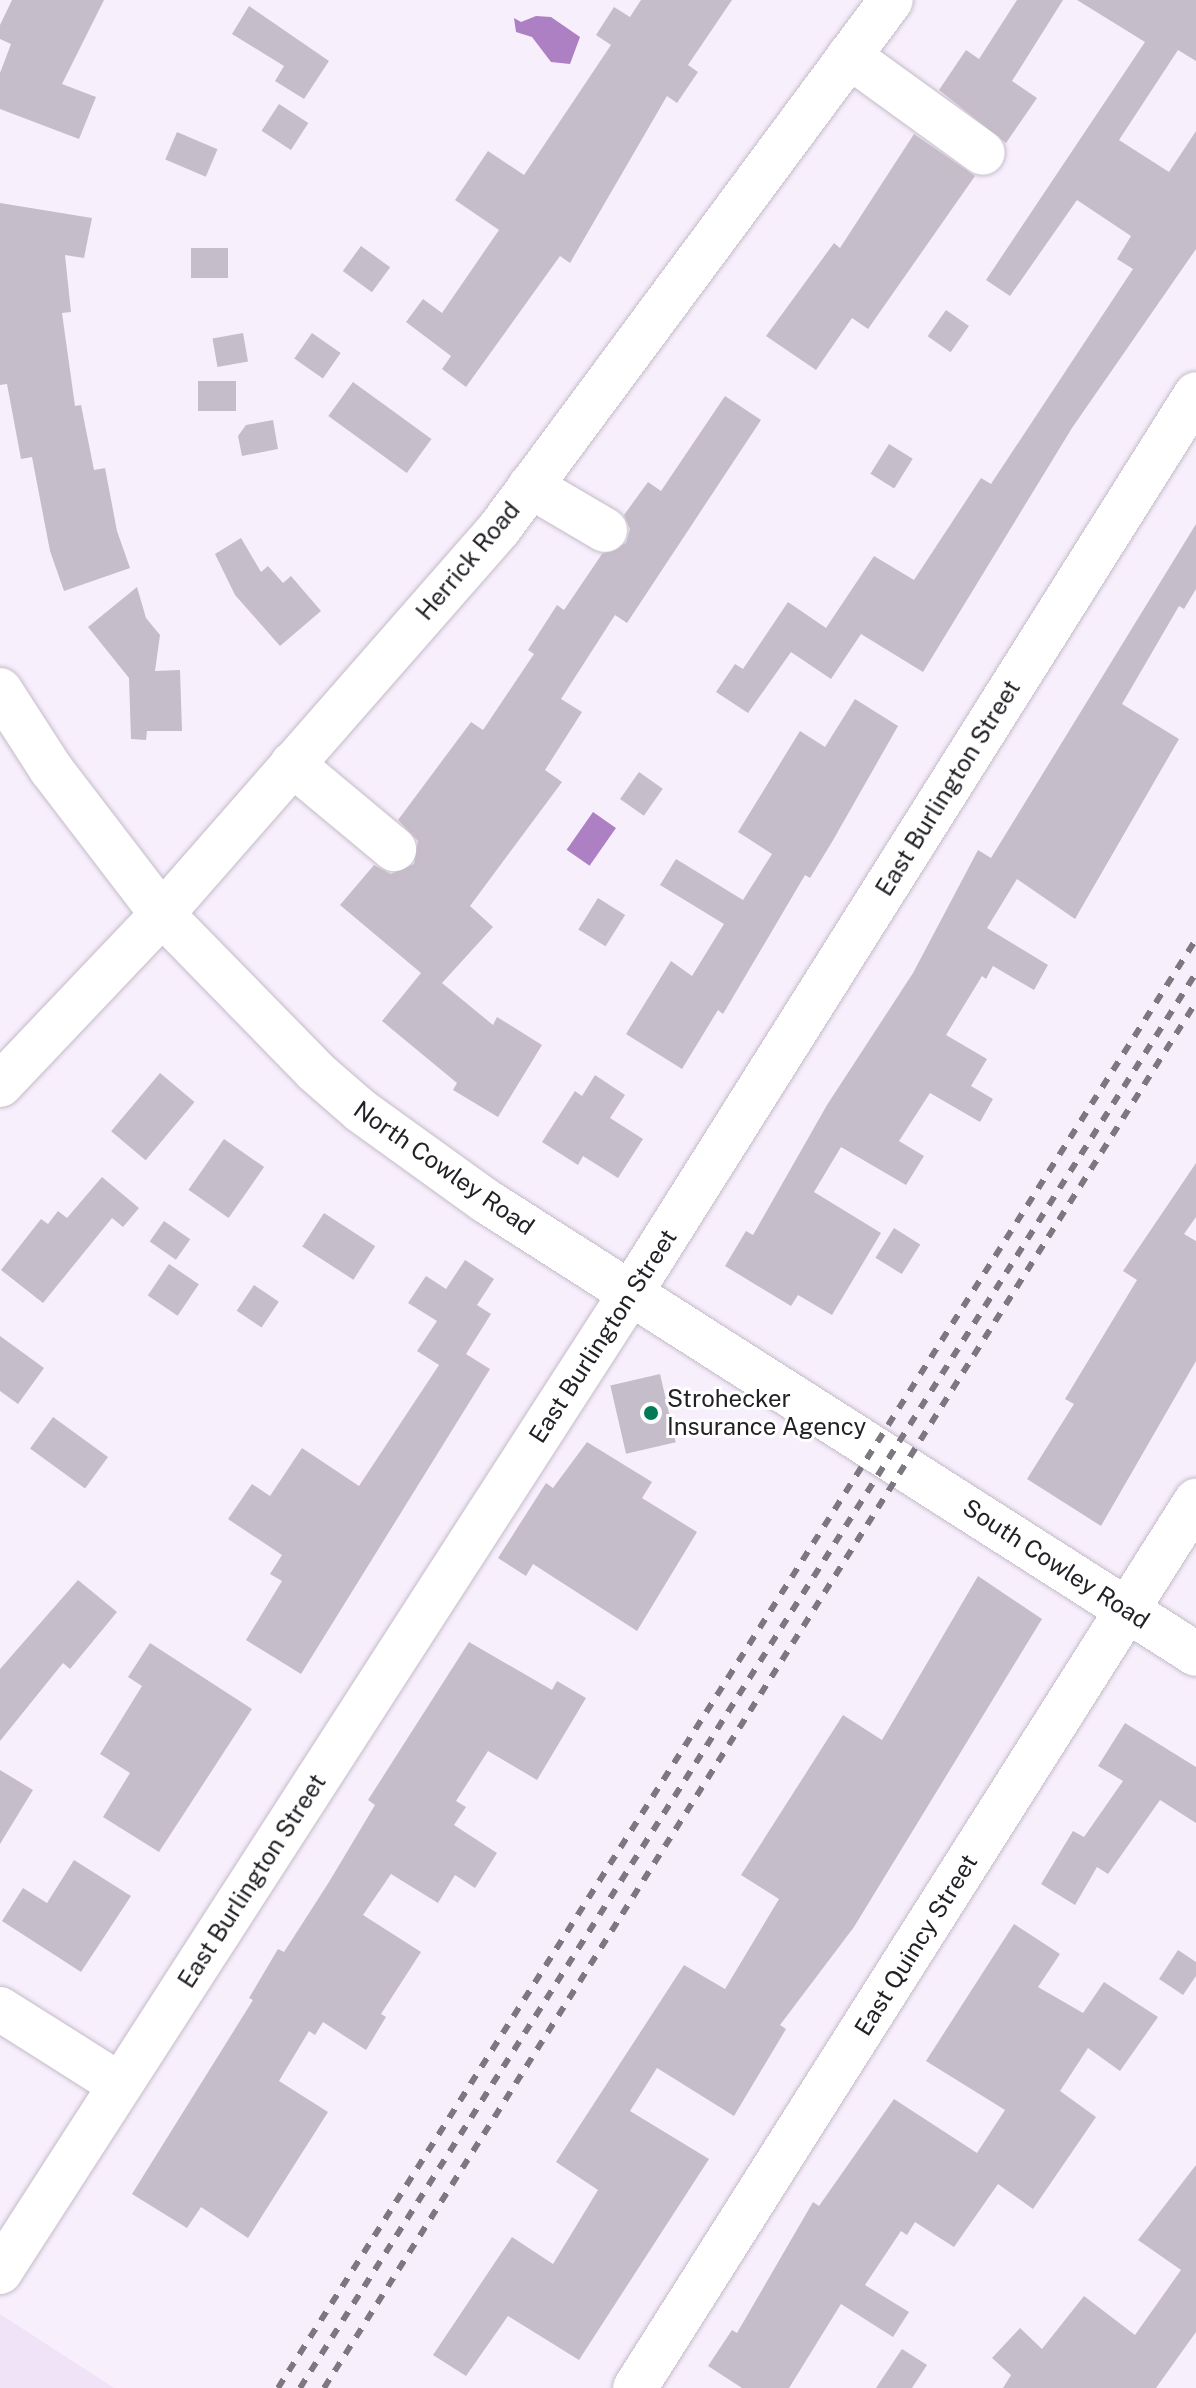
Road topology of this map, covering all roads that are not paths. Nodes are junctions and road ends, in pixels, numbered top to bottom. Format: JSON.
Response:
{"nodes":[{"id":1,"x":891,"y":0,"type":"edge"},
{"id":2,"x":849,"y":56,"type":"junction"},
{"id":3,"x":983,"y":153,"type":"dead end"},
{"id":4,"x":1196,"y":394,"type":"edge"},
{"id":5,"x":530,"y":486,"type":"junction"},
{"id":6,"x":605,"y":530,"type":"dead end"},
{"id":7,"x":0,"y":690,"type":"edge"},
{"id":8,"x":292,"y":764,"type":"junction"},
{"id":9,"x":394,"y":849,"type":"dead end"},
{"id":10,"x":162,"y":914,"type":"junction"},
{"id":11,"x":0,"y":1085,"type":"edge"},
{"id":12,"x":630,"y":1294,"type":"junction"},
{"id":13,"x":916,"y":1473,"type":"joint"},
{"id":14,"x":1196,"y":1501,"type":"edge"},
{"id":15,"x":1127,"y":1610,"type":"junction"},
{"id":16,"x":1196,"y":1654,"type":"edge"},
{"id":17,"x":12,"y":2016,"type":"edge"},
{"id":18,"x":120,"y":2085,"type":"junction"},
{"id":19,"x":6,"y":2249,"type":"edge"},
{"id":20,"x":635,"y":2388,"type":"edge"}],
"edges":[{"from":1,"to":2,"type":"street","name":"Herrick Road"},
{"from":2,"to":3,"type":"street"},
{"from":2,"to":5,"type":"street","name":"Herrick Road"},
{"from":4,"to":12,"type":"street","name":"East Burlington Street"},
{"from":5,"to":6,"type":"street"},
{"from":5,"to":8,"type":"street","name":"Herrick Road"},
{"from":7,"to":10,"type":"street","name":"North Cowley Road"},
{"from":8,"to":9,"type":"street"},
{"from":8,"to":10,"type":"street","name":"Herrick Road"},
{"from":10,"to":11,"type":"street","name":"Herrick Road"},
{"from":10,"to":12,"type":"street","name":"North Cowley Road"},
{"from":12,"to":13,"type":"street","name":"North Cowley Road"},
{"from":12,"to":18,"type":"street","name":"East Burlington Street"},
{"from":13,"to":15,"type":"street","name":"South Cowley Road"},
{"from":14,"to":15,"type":"street","name":"East Quincy Street"},
{"from":15,"to":16,"type":"street","name":"South Cowley Road"},
{"from":15,"to":20,"type":"street","name":"East Quincy Street"},
{"from":17,"to":18,"type":"street"},
{"from":18,"to":19,"type":"street","name":"East Burlington Street"}]}
